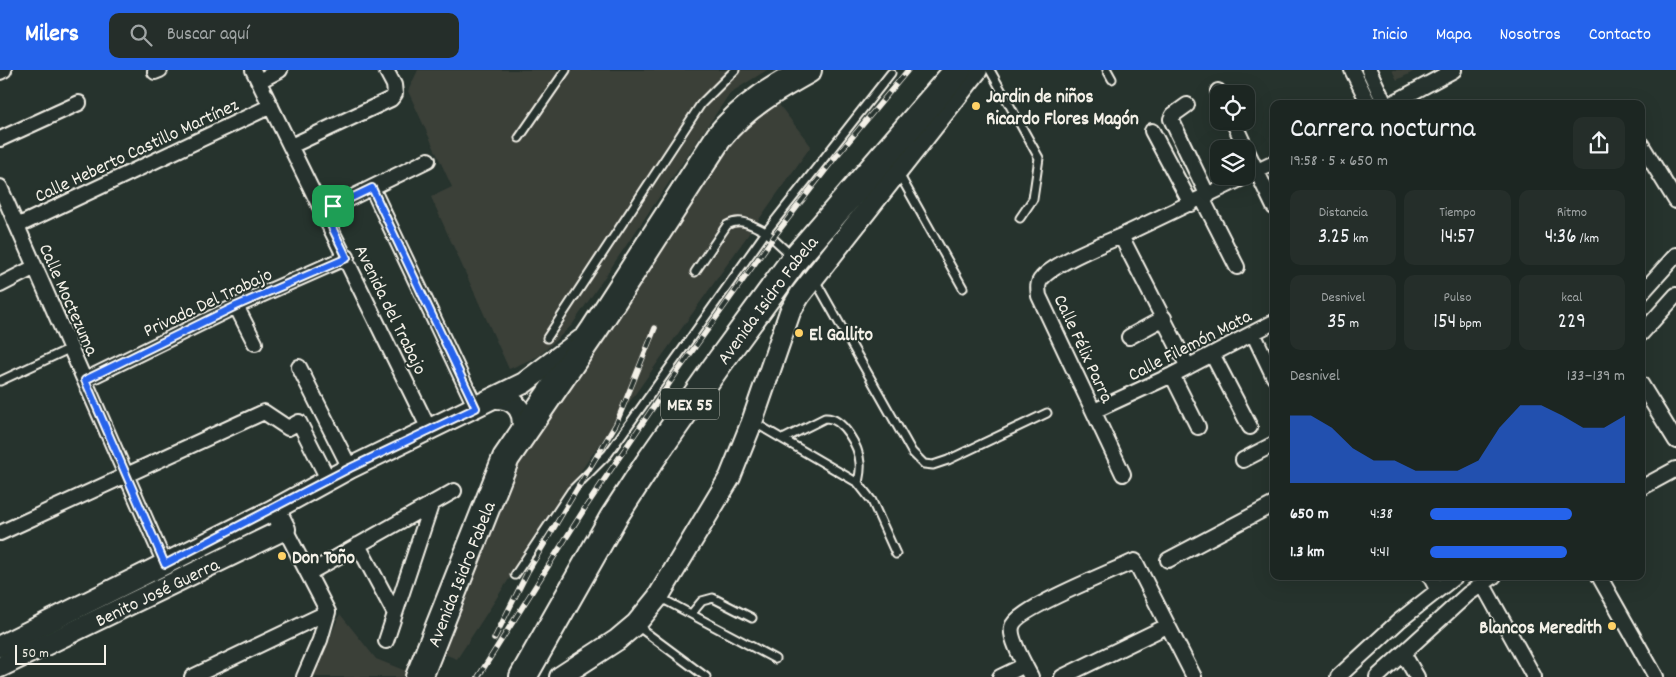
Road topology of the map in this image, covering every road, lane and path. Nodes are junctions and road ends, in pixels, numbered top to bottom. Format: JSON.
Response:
{"nodes":[{"id":1,"x":4,"y":70,"type":"edge"},
{"id":2,"x":280,"y":70,"type":"edge"},
{"id":3,"x":386,"y":70,"type":"edge"},
{"id":4,"x":566,"y":70,"type":"edge"},
{"id":5,"x":735,"y":70,"type":"edge"},
{"id":6,"x":808,"y":70,"type":"edge"},
{"id":7,"x":941,"y":70,"type":"edge"},
{"id":8,"x":958,"y":70,"type":"edge"},
{"id":9,"x":977,"y":70,"type":"edge"},
{"id":10,"x":990,"y":70,"type":"edge"},
{"id":11,"x":1107,"y":70,"type":"edge"},
{"id":12,"x":1352,"y":70,"type":"edge"},
{"id":13,"x":1368,"y":70,"type":"edge"},
{"id":14,"x":1454,"y":70,"type":"edge"},
{"id":15,"x":0,"y":72,"type":"edge"},
{"id":16,"x":891,"y":73,"type":"dead end"},
{"id":17,"x":256,"y":75,"type":"edge"},
{"id":18,"x":1112,"y":79,"type":"dead end"},
{"id":19,"x":1367,"y":100,"type":"edge"},
{"id":20,"x":1383,"y":100,"type":"edge"},
{"id":21,"x":1398,"y":100,"type":"edge"},
{"id":22,"x":79,"y":103,"type":"dead end"},
{"id":23,"x":1187,"y":105,"type":"dead end"},
{"id":24,"x":271,"y":106,"type":"junction"},
{"id":25,"x":1152,"y":130,"type":"dead end"},
{"id":26,"x":519,"y":138,"type":"dead end"},
{"id":27,"x":0,"y":139,"type":"edge"},
{"id":28,"x":291,"y":146,"type":"junction"},
{"id":29,"x":1645,"y":151,"type":"edge"},
{"id":30,"x":428,"y":160,"type":"dead end"},
{"id":31,"x":1270,"y":165,"type":"edge"},
{"id":32,"x":1255,"y":167,"type":"edge"},
{"id":33,"x":897,"y":171,"type":"junction"},
{"id":34,"x":1257,"y":171,"type":"junction"},
{"id":35,"x":0,"y":187,"type":"edge"},
{"id":36,"x":372,"y":188,"type":"junction"},
{"id":37,"x":1200,"y":199,"type":"junction"},
{"id":38,"x":1270,"y":199,"type":"edge"},
{"id":39,"x":1676,"y":201,"type":"edge"},
{"id":40,"x":838,"y":207,"type":"junction"},
{"id":41,"x":324,"y":211,"type":"junction"},
{"id":42,"x":1020,"y":218,"type":"dead end"},
{"id":43,"x":17,"y":226,"type":"junction"},
{"id":44,"x":766,"y":232,"type":"junction"},
{"id":45,"x":1121,"y":236,"type":"junction"},
{"id":46,"x":1676,"y":255,"type":"edge"},
{"id":47,"x":347,"y":258,"type":"junction"},
{"id":48,"x":795,"y":259,"type":"junction"},
{"id":49,"x":35,"y":267,"type":"junction"},
{"id":50,"x":1237,"y":267,"type":"dead end"},
{"id":51,"x":695,"y":272,"type":"dead end"},
{"id":52,"x":814,"y":277,"type":"junction"},
{"id":53,"x":0,"y":285,"type":"edge"},
{"id":54,"x":963,"y":288,"type":"dead end"},
{"id":55,"x":1645,"y":289,"type":"edge"},
{"id":56,"x":1676,"y":295,"type":"edge"},
{"id":57,"x":236,"y":306,"type":"junction"},
{"id":58,"x":1164,"y":318,"type":"junction"},
{"id":59,"x":1270,"y":324,"type":"edge"},
{"id":60,"x":594,"y":330,"type":"junction"},
{"id":61,"x":1645,"y":330,"type":"edge"},
{"id":62,"x":1253,"y":333,"type":"junction"},
{"id":63,"x":1129,"y":337,"type":"dead end"},
{"id":64,"x":547,"y":338,"type":"dead end"},
{"id":65,"x":255,"y":343,"type":"dead end"},
{"id":66,"x":71,"y":348,"type":"junction"},
{"id":67,"x":1212,"y":354,"type":"junction"},
{"id":68,"x":299,"y":367,"type":"dead end"},
{"id":69,"x":1188,"y":367,"type":"junction"},
{"id":70,"x":1270,"y":369,"type":"edge"},
{"id":71,"x":1172,"y":375,"type":"junction"},
{"id":72,"x":85,"y":380,"type":"junction"},
{"id":73,"x":0,"y":381,"type":"edge"},
{"id":74,"x":1645,"y":391,"type":"edge"},
{"id":75,"x":496,"y":398,"type":"junction"},
{"id":76,"x":476,"y":408,"type":"junction"},
{"id":77,"x":1094,"y":411,"type":"junction"},
{"id":78,"x":1047,"y":413,"type":"dead end"},
{"id":79,"x":752,"y":422,"type":"junction"},
{"id":80,"x":1198,"y":427,"type":"dead end"},
{"id":81,"x":1250,"y":427,"type":"dead end"},
{"id":82,"x":429,"y":430,"type":"junction"},
{"id":83,"x":521,"y":434,"type":"junction"},
{"id":84,"x":783,"y":439,"type":"junction"},
{"id":85,"x":1676,"y":441,"type":"edge"},
{"id":86,"x":1270,"y":446,"type":"edge"},
{"id":87,"x":1243,"y":460,"type":"dead end"},
{"id":88,"x":350,"y":468,"type":"junction"},
{"id":89,"x":1676,"y":469,"type":"edge"},
{"id":90,"x":1124,"y":474,"type":"dead end"},
{"id":91,"x":127,"y":476,"type":"junction"},
{"id":92,"x":328,"y":479,"type":"junction"},
{"id":93,"x":858,"y":483,"type":"junction"},
{"id":94,"x":1645,"y":486,"type":"edge"},
{"id":95,"x":454,"y":491,"type":"dead end"},
{"id":96,"x":431,"y":505,"type":"junction"},
{"id":97,"x":1270,"y":506,"type":"edge"},
{"id":98,"x":275,"y":508,"type":"junction"},
{"id":99,"x":285,"y":529,"type":"junction"},
{"id":100,"x":0,"y":533,"type":"edge"},
{"id":101,"x":358,"y":545,"type":"junction"},
{"id":102,"x":896,"y":554,"type":"dead end"},
{"id":103,"x":1168,"y":560,"type":"dead end"},
{"id":104,"x":165,"y":564,"type":"junction"},
{"id":105,"x":308,"y":573,"type":"junction"},
{"id":106,"x":515,"y":575,"type":"dead end"},
{"id":107,"x":1432,"y":580,"type":"edge"},
{"id":108,"x":1450,"y":580,"type":"edge"},
{"id":109,"x":1488,"y":580,"type":"edge"},
{"id":110,"x":1601,"y":580,"type":"edge"},
{"id":111,"x":1437,"y":589,"type":"junction"},
{"id":112,"x":658,"y":597,"type":"junction"},
{"id":113,"x":328,"y":612,"type":"junction"},
{"id":114,"x":692,"y":613,"type":"junction"},
{"id":115,"x":395,"y":614,"type":"junction"},
{"id":116,"x":560,"y":614,"type":"junction"},
{"id":117,"x":752,"y":618,"type":"dead end"},
{"id":118,"x":636,"y":624,"type":"junction"},
{"id":119,"x":1167,"y":626,"type":"junction"},
{"id":120,"x":386,"y":641,"type":"dead end"},
{"id":121,"x":0,"y":644,"type":"edge"},
{"id":122,"x":1403,"y":653,"type":"junction"},
{"id":123,"x":775,"y":659,"type":"dead end"},
{"id":124,"x":0,"y":667,"type":"edge"},
{"id":125,"x":1028,"y":671,"type":"edge"},
{"id":126,"x":192,"y":677,"type":"edge"},
{"id":127,"x":304,"y":677,"type":"edge"},
{"id":128,"x":419,"y":677,"type":"edge"},
{"id":129,"x":523,"y":677,"type":"edge"},
{"id":130,"x":538,"y":677,"type":"edge"},
{"id":131,"x":560,"y":677,"type":"edge"},
{"id":132,"x":706,"y":677,"type":"edge"},
{"id":133,"x":1000,"y":677,"type":"edge"},
{"id":134,"x":1062,"y":677,"type":"edge"},
{"id":135,"x":1194,"y":677,"type":"edge"},
{"id":136,"x":1338,"y":677,"type":"edge"},
{"id":137,"x":1377,"y":677,"type":"edge"},
{"id":138,"x":1417,"y":677,"type":"edge"},
{"id":139,"x":1534,"y":677,"type":"edge"},
{"id":140,"x":1656,"y":677,"type":"edge"}],
"edges":[{"from":1,"to":15,"type":"street"},
{"from":2,"to":17,"type":"street"},
{"from":3,"to":28,"type":"street"},
{"from":4,"to":26,"type":"lane"},
{"from":5,"to":64,"type":"lane"},
{"from":6,"to":60,"type":"highway","name":"Avenida Isidro Fabela"},
{"from":7,"to":40,"type":"highway"},
{"from":8,"to":40,"type":"highway","name":"Avenida Isidro Fabela","number":"MEX 55"},
{"from":9,"to":33,"type":"main road"},
{"from":10,"to":42,"type":"lane"},
{"from":11,"to":18,"type":"lane"},
{"from":12,"to":19,"type":"street"},
{"from":13,"to":20,"type":"street"},
{"from":14,"to":21,"type":"street"},
{"from":16,"to":44,"type":"lane"},
{"from":17,"to":24,"type":"street","name":"Avenida del Trabajo"},
{"from":22,"to":27,"type":"street"},
{"from":23,"to":37,"type":"street"},
{"from":24,"to":28,"type":"street","name":"Avenida del Trabajo"},
{"from":24,"to":43,"type":"street","name":"Calle Heberto Castillo Martínez"},
{"from":25,"to":37,"type":"street"},
{"from":28,"to":41,"type":"street","name":"Avenida del Trabajo"},
{"from":29,"to":39,"type":"street"},
{"from":30,"to":36,"type":"street"},
{"from":31,"to":34,"type":"street","name":"Calle Félix Parra"},
{"from":32,"to":34,"type":"street"},
{"from":33,"to":52,"type":"main road"},
{"from":33,"to":54,"type":"lane"},
{"from":34,"to":37,"type":"street","name":"Calle Félix Parra"},
{"from":34,"to":38,"type":"street"},
{"from":35,"to":43,"type":"street","name":"Calle Moctezuma"},
{"from":36,"to":41,"type":"street"},
{"from":36,"to":76,"type":"street"},
{"from":37,"to":45,"type":"street","name":"Calle Félix Parra"},
{"from":37,"to":50,"type":"street"},
{"from":40,"to":48,"type":"highway","name":"Avenida Isidro Fabela","number":"MEX 55"},
{"from":41,"to":47,"type":"street","name":"Avenida del Trabajo"},
{"from":43,"to":49,"type":"street","name":"Calle Moctezuma"},
{"from":44,"to":48,"type":"lane"},
{"from":44,"to":51,"type":"lane"},
{"from":44,"to":106,"type":"lane"},
{"from":45,"to":58,"type":"street"},
{"from":45,"to":77,"type":"street","name":"Calle Félix Parra"},
{"from":46,"to":55,"type":"street"},
{"from":47,"to":57,"type":"street","name":"Privada Del Trabajo"},
{"from":47,"to":82,"type":"street","name":"Avenida del Trabajo"},
{"from":48,"to":116,"type":"highway","name":"Avenida Isidro Fabela","number":"MEX 55"},
{"from":49,"to":53,"type":"street"},
{"from":49,"to":66,"type":"street","name":"Calle Moctezuma"},
{"from":52,"to":78,"type":"lane"},
{"from":52,"to":79,"type":"main road"},
{"from":56,"to":61,"type":"street"},
{"from":57,"to":65,"type":"street"},
{"from":57,"to":72,"type":"street","name":"Privada Del Trabajo"},
{"from":58,"to":63,"type":"street"},
{"from":58,"to":69,"type":"street"},
{"from":59,"to":62,"type":"street","name":"Calle Filemón Mata"},
{"from":60,"to":75,"type":"main road"},
{"from":60,"to":83,"type":"highway","name":"Avenida Isidro Fabela"},
{"from":62,"to":67,"type":"street","name":"Calle Filemón Mata"},
{"from":62,"to":70,"type":"street"},
{"from":66,"to":72,"type":"street","name":"Calle Moctezuma"},
{"from":66,"to":73,"type":"lane"},
{"from":67,"to":69,"type":"street","name":"Calle Filemón Mata"},
{"from":67,"to":81,"type":"street"},
{"from":68,"to":88,"type":"street"},
{"from":69,"to":71,"type":"street","name":"Calle Filemón Mata"},
{"from":71,"to":77,"type":"street","name":"Calle Filemón Mata"},
{"from":71,"to":80,"type":"street"},
{"from":72,"to":91,"type":"street","name":"Calle Moctezuma"},
{"from":74,"to":85,"type":"street"},
{"from":75,"to":76,"type":"main road"},
{"from":75,"to":83,"type":"main road"},
{"from":76,"to":82,"type":"main road"},
{"from":77,"to":90,"type":"street","name":"Calle Félix Parra"},
{"from":79,"to":84,"type":"lane"},
{"from":79,"to":112,"type":"main road"},
{"from":82,"to":88,"type":"main road"},
{"from":83,"to":128,"type":"highway","name":"Avenida Isidro Fabela"},
{"from":84,"to":93,"type":"lane"},
{"from":84,"to":93,"type":"lane"},
{"from":86,"to":87,"type":"street"},
{"from":88,"to":92,"type":"main road"},
{"from":89,"to":94,"type":"street"},
{"from":91,"to":92,"type":"street"},
{"from":91,"to":100,"type":"street"},
{"from":91,"to":104,"type":"street","name":"Calle Moctezuma"},
{"from":92,"to":98,"type":"main road"},
{"from":93,"to":102,"type":"lane"},
{"from":95,"to":96,"type":"street"},
{"from":96,"to":101,"type":"street"},
{"from":96,"to":115,"type":"street"},
{"from":97,"to":103,"type":"street"},
{"from":98,"to":99,"type":"main road"},
{"from":98,"to":104,"type":"main road"},
{"from":99,"to":105,"type":"street"},
{"from":99,"to":124,"type":"main road","name":"Benito José Guerra"},
{"from":101,"to":105,"type":"street"},
{"from":101,"to":115,"type":"street"},
{"from":104,"to":121,"type":"main road"},
{"from":105,"to":113,"type":"street"},
{"from":107,"to":111,"type":"street"},
{"from":108,"to":111,"type":"street"},
{"from":109,"to":122,"type":"street"},
{"from":109,"to":139,"type":"street"},
{"from":110,"to":140,"type":"street"},
{"from":111,"to":136,"type":"street"},
{"from":112,"to":114,"type":"lane"},
{"from":112,"to":118,"type":"main road"},
{"from":113,"to":126,"type":"street"},
{"from":113,"to":127,"type":"street"},
{"from":114,"to":117,"type":"lane"},
{"from":114,"to":123,"type":"lane"},
{"from":115,"to":120,"type":"street"},
{"from":116,"to":129,"type":"highway","name":"Avenida Isidro Fabela","number":"MEX 55"},
{"from":116,"to":130,"type":"highway"},
{"from":118,"to":131,"type":"main road"},
{"from":118,"to":132,"type":"lane"},
{"from":119,"to":125,"type":"street"},
{"from":119,"to":134,"type":"street"},
{"from":119,"to":135,"type":"street"},
{"from":122,"to":137,"type":"street"},
{"from":122,"to":138,"type":"street"},
{"from":125,"to":133,"type":"street"}]}
